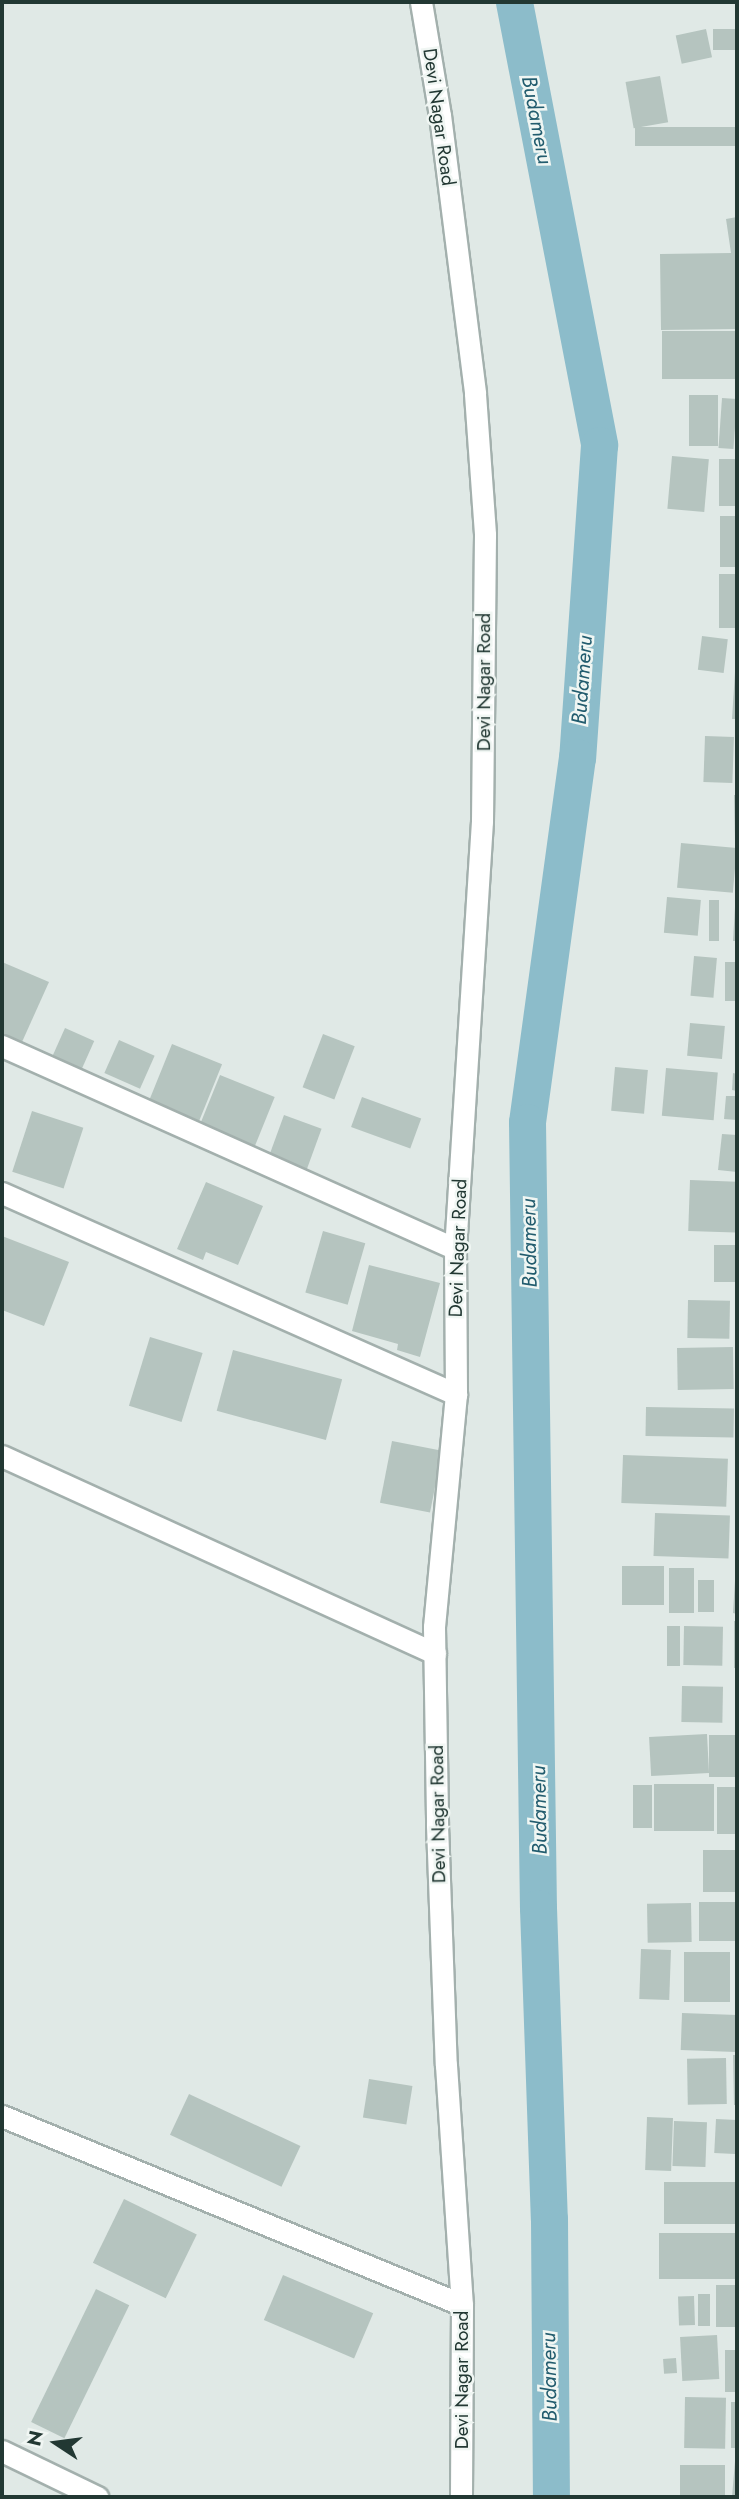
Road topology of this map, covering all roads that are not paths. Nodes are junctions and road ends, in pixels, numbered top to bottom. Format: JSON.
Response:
{"nodes":[{"id":1,"x":421,"y":2,"type":"edge"},
{"id":2,"x":2,"y":1046,"type":"edge"},
{"id":3,"x":2,"y":1193,"type":"edge"},
{"id":4,"x":455,"y":1249,"type":"junction"},
{"id":5,"x":456,"y":1394,"type":"junction"},
{"id":6,"x":2,"y":1456,"type":"edge"},
{"id":7,"x":435,"y":1653,"type":"junction"},
{"id":8,"x":2,"y":2116,"type":"edge"},
{"id":9,"x":462,"y":2305,"type":"junction"},
{"id":10,"x":2,"y":2451,"type":"edge"},
{"id":11,"x":97,"y":2497,"type":"edge"},
{"id":12,"x":461,"y":2497,"type":"edge"}],
"edges":[{"from":1,"to":4,"type":"street","name":"Devi Nagar Road"},
{"from":2,"to":4,"type":"street"},
{"from":3,"to":5,"type":"street"},
{"from":4,"to":5,"type":"street","name":"Devi Nagar Road"},
{"from":5,"to":7,"type":"street","name":"Devi Nagar Road"},
{"from":6,"to":7,"type":"street"},
{"from":7,"to":9,"type":"street","name":"Devi Nagar Road"},
{"from":8,"to":9,"type":"street"},
{"from":9,"to":12,"type":"street","name":"Devi Nagar Road"},
{"from":10,"to":11,"type":"street"}]}
